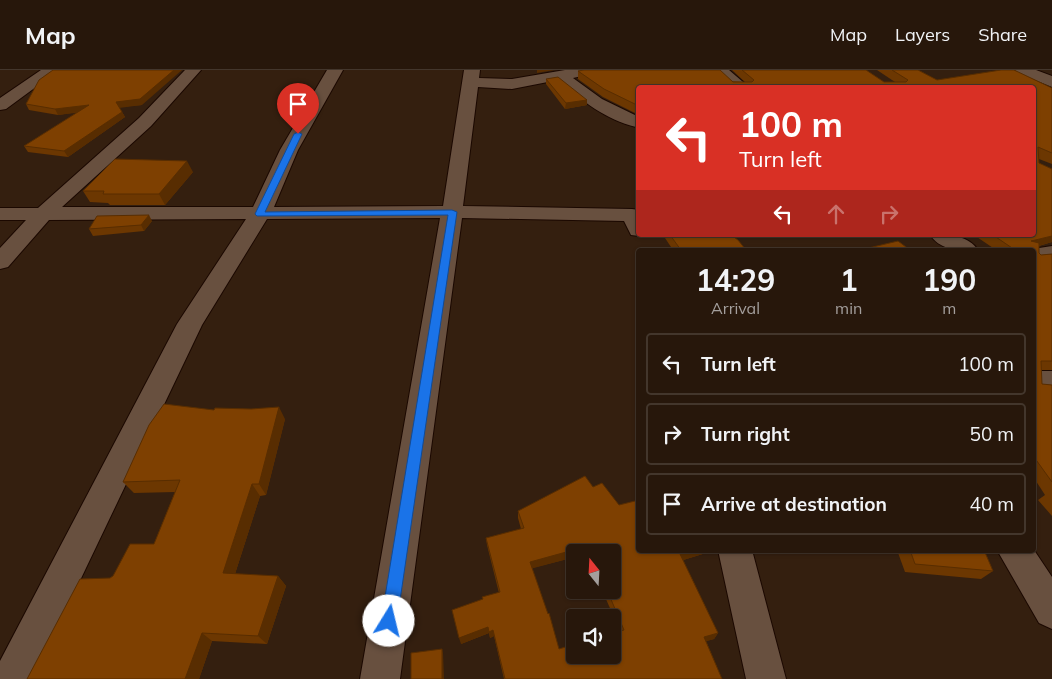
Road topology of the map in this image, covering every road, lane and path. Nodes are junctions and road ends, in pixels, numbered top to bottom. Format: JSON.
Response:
{"nodes":[{"id":1,"x":51,"y":70,"type":"edge"},
{"id":2,"x":194,"y":70,"type":"edge"},
{"id":3,"x":335,"y":70,"type":"edge"},
{"id":4,"x":591,"y":70,"type":"edge"},
{"id":5,"x":720,"y":70,"type":"edge"},
{"id":6,"x":1023,"y":70,"type":"edge"},
{"id":7,"x":471,"y":76,"type":"edge"},
{"id":8,"x":562,"y":76,"type":"junction"},
{"id":9,"x":1052,"y":82,"type":"edge"},
{"id":10,"x":738,"y":85,"type":"edge"},
{"id":11,"x":0,"y":105,"type":"edge"},
{"id":12,"x":636,"y":122,"type":"dead end"},
{"id":13,"x":452,"y":212,"type":"junction"},
{"id":14,"x":0,"y":214,"type":"edge"},
{"id":15,"x":260,"y":214,"type":"junction"},
{"id":16,"x":42,"y":215,"type":"junction"},
{"id":17,"x":636,"y":224,"type":"edge"},
{"id":18,"x":944,"y":237,"type":"edge"},
{"id":19,"x":964,"y":248,"type":"edge"},
{"id":20,"x":1052,"y":253,"type":"edge"},
{"id":21,"x":1036,"y":255,"type":"edge"},
{"id":22,"x":0,"y":262,"type":"edge"},
{"id":23,"x":1036,"y":381,"type":"edge"},
{"id":24,"x":1052,"y":382,"type":"edge"},
{"id":25,"x":736,"y":553,"type":"edge"},
{"id":26,"x":1016,"y":553,"type":"edge"},
{"id":27,"x":1052,"y":610,"type":"edge"},
{"id":28,"x":12,"y":679,"type":"edge"},
{"id":29,"x":380,"y":679,"type":"edge"},
{"id":30,"x":766,"y":679,"type":"edge"}],
"edges":[{"from":1,"to":11,"type":"street"},
{"from":2,"to":16,"type":"street"},
{"from":3,"to":15,"type":"street"},
{"from":4,"to":8,"type":"street"},
{"from":5,"to":10,"type":"street"},
{"from":6,"to":9,"type":"street"},
{"from":7,"to":8,"type":"street"},
{"from":7,"to":13,"type":"street"},
{"from":8,"to":12,"type":"street"},
{"from":13,"to":15,"type":"street"},
{"from":13,"to":17,"type":"street"},
{"from":13,"to":29,"type":"street"},
{"from":14,"to":16,"type":"street"},
{"from":15,"to":16,"type":"street"},
{"from":15,"to":28,"type":"street"},
{"from":16,"to":22,"type":"street"},
{"from":18,"to":19,"type":"street"},
{"from":20,"to":21,"type":"street"},
{"from":23,"to":24,"type":"street"},
{"from":25,"to":30,"type":"street"},
{"from":26,"to":27,"type":"street"}]}
